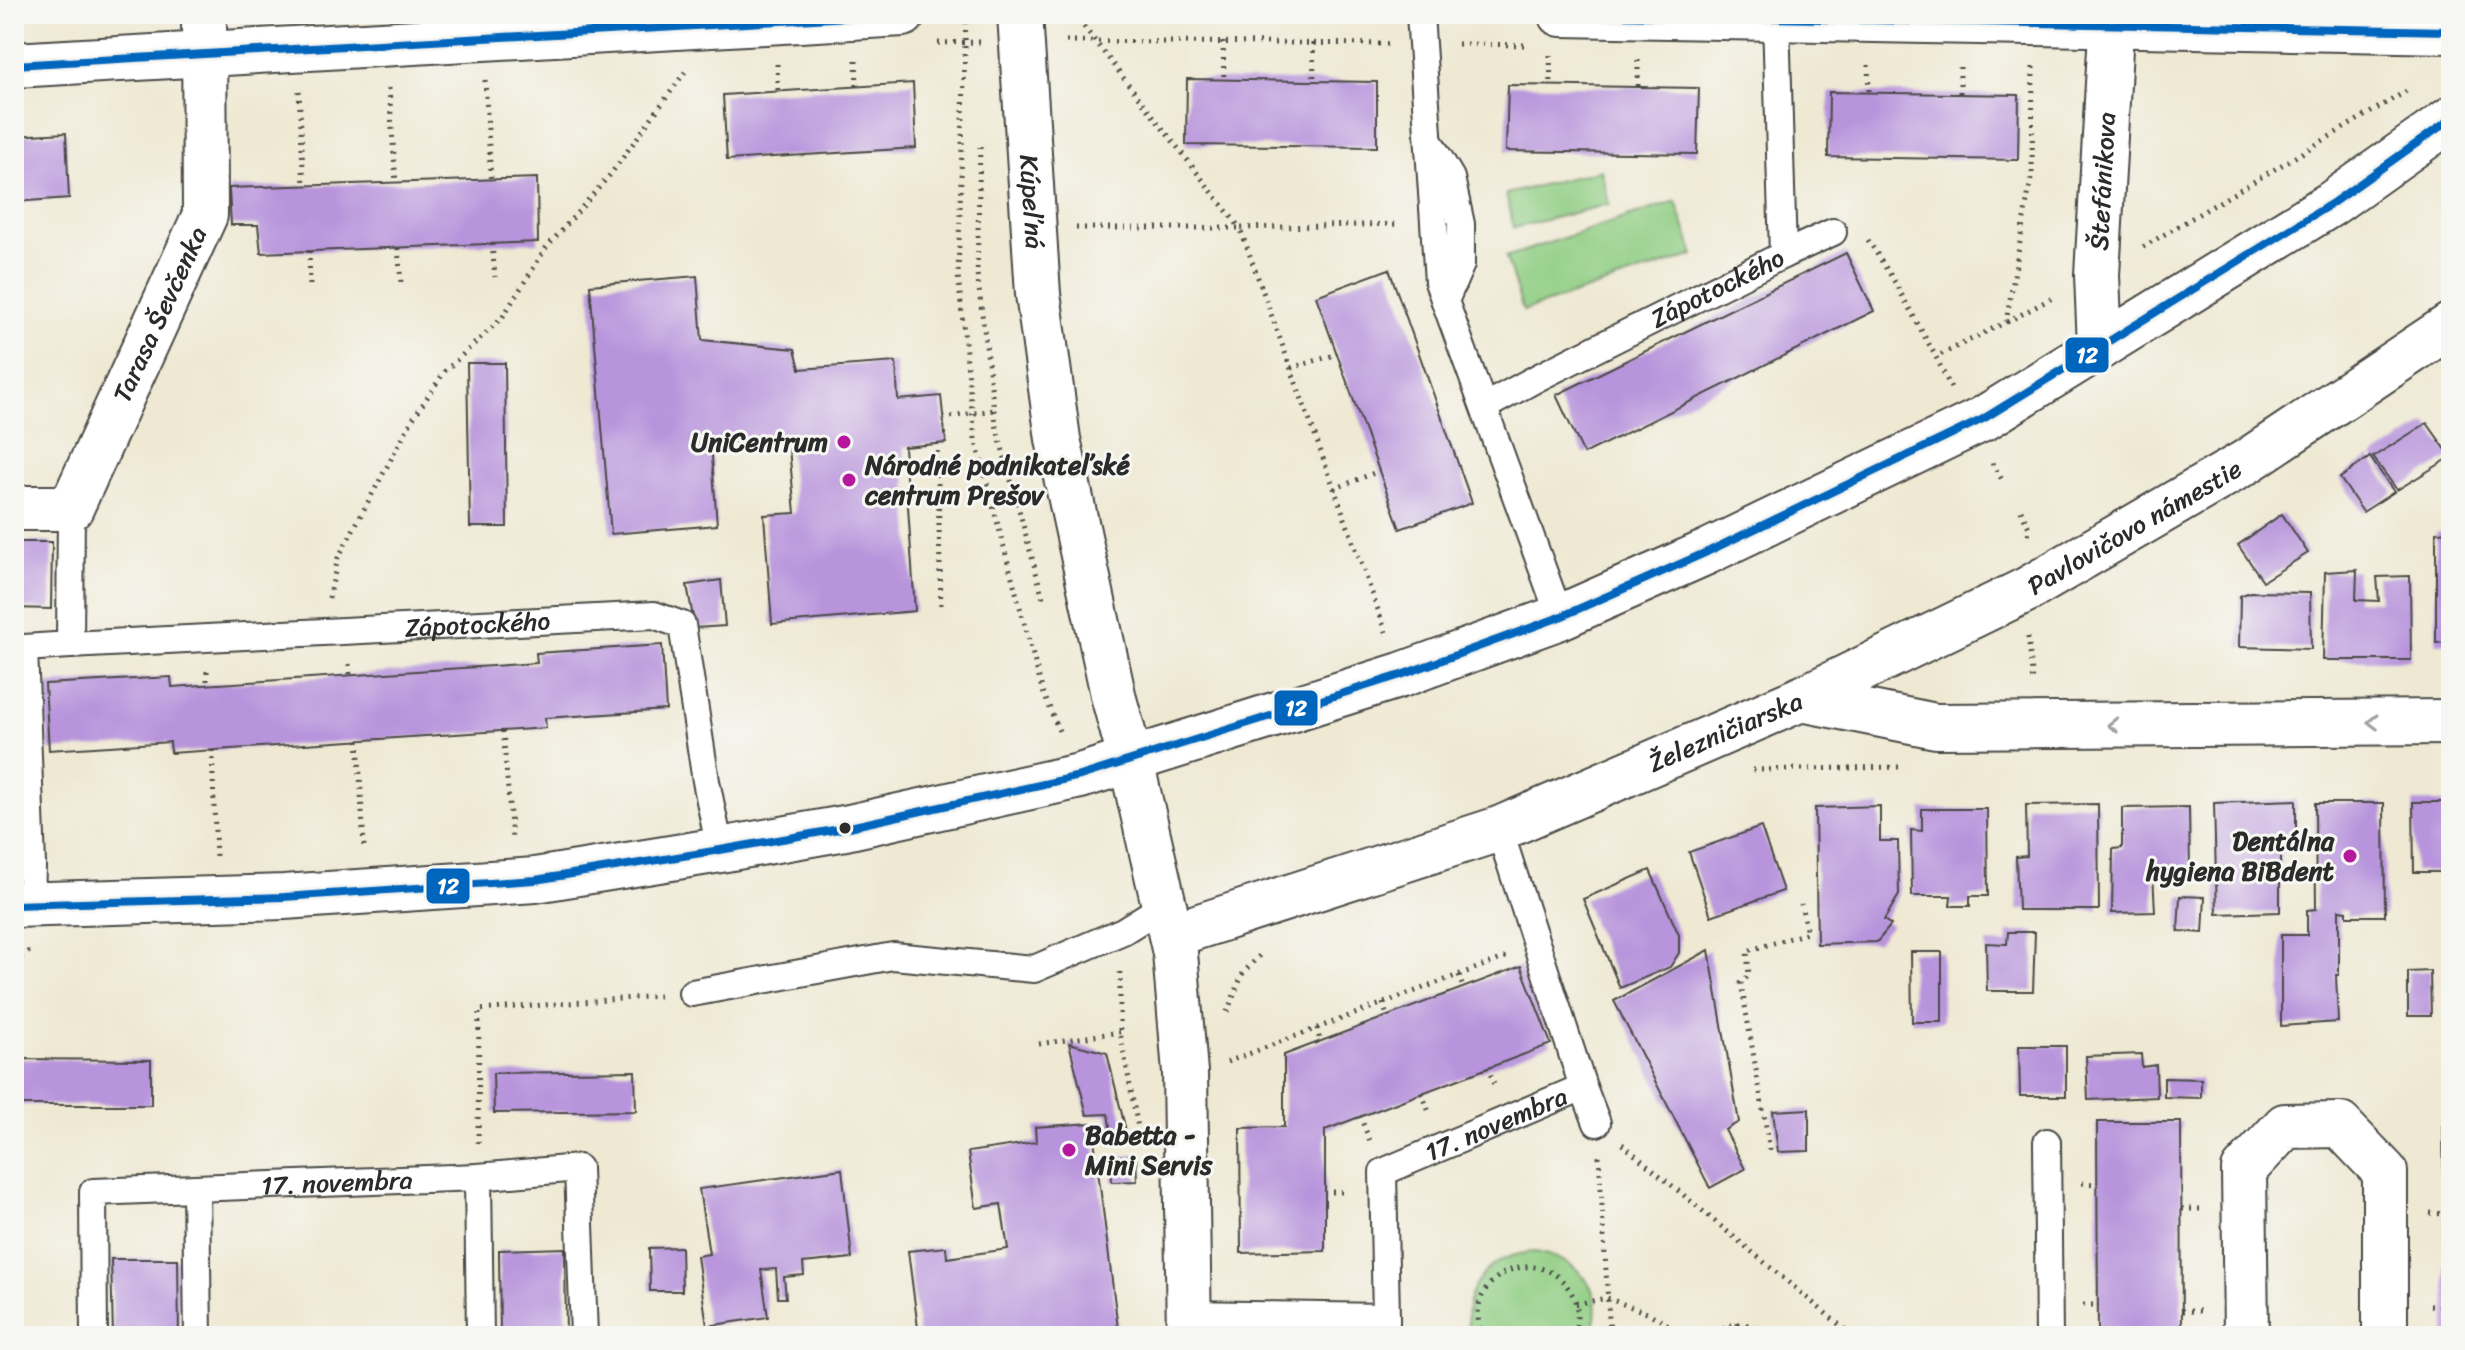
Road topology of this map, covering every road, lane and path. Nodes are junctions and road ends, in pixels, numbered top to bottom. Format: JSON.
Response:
{"nodes":[{"id":1,"x":903,"y":14,"type":"edge"},
{"id":2,"x":966,"y":14,"type":"edge"},
{"id":3,"x":1020,"y":14,"type":"edge"},
{"id":4,"x":1074,"y":14,"type":"edge"},
{"id":5,"x":1420,"y":14,"type":"edge"},
{"id":6,"x":1794,"y":17,"type":"edge"},
{"id":7,"x":2112,"y":19,"type":"edge"},
{"id":8,"x":632,"y":22,"type":"edge"},
{"id":9,"x":2033,"y":24,"type":"junction"},
{"id":10,"x":1626,"y":25,"type":"edge"},
{"id":11,"x":1556,"y":30,"type":"edge"},
{"id":12,"x":2451,"y":31,"type":"edge"},
{"id":13,"x":205,"y":34,"type":"edge"},
{"id":14,"x":1223,"y":42,"type":"dead end"},
{"id":15,"x":1313,"y":43,"type":"dead end"},
{"id":16,"x":855,"y":46,"type":"dead end"},
{"id":17,"x":776,"y":51,"type":"dead end"},
{"id":18,"x":1868,"y":63,"type":"dead end"},
{"id":19,"x":1960,"y":64,"type":"dead end"},
{"id":20,"x":14,"y":65,"type":"edge"},
{"id":21,"x":484,"y":67,"type":"dead end"},
{"id":22,"x":689,"y":67,"type":"dead end"},
{"id":23,"x":388,"y":72,"type":"dead end"},
{"id":24,"x":299,"y":77,"type":"dead end"},
{"id":25,"x":1224,"y":80,"type":"dead end"},
{"id":26,"x":1314,"y":81,"type":"dead end"},
{"id":27,"x":1551,"y":86,"type":"dead end"},
{"id":28,"x":857,"y":87,"type":"dead end"},
{"id":29,"x":1638,"y":87,"type":"dead end"},
{"id":30,"x":2410,"y":89,"type":"dead end"},
{"id":31,"x":778,"y":91,"type":"dead end"},
{"id":32,"x":1869,"y":92,"type":"dead end"},
{"id":33,"x":1960,"y":94,"type":"dead end"},
{"id":34,"x":14,"y":102,"type":"edge"},
{"id":35,"x":2451,"y":119,"type":"edge"},
{"id":36,"x":17,"y":136,"type":"dead end"},
{"id":37,"x":1428,"y":140,"type":"junction"},
{"id":38,"x":491,"y":179,"type":"dead end"},
{"id":39,"x":396,"y":183,"type":"dead end"},
{"id":40,"x":304,"y":186,"type":"dead end"},
{"id":41,"x":1434,"y":223,"type":"junction"},
{"id":42,"x":1860,"y":227,"type":"dead end"},
{"id":43,"x":1240,"y":228,"type":"junction"},
{"id":44,"x":1034,"y":229,"type":"junction"},
{"id":45,"x":1833,"y":232,"type":"dead end"},
{"id":46,"x":492,"y":244,"type":"dead end"},
{"id":47,"x":398,"y":248,"type":"dead end"},
{"id":48,"x":309,"y":251,"type":"dead end"},
{"id":49,"x":1783,"y":255,"type":"junction"},
{"id":50,"x":2097,"y":275,"type":"junction"},
{"id":51,"x":495,"y":277,"type":"dead end"},
{"id":52,"x":401,"y":282,"type":"dead end"},
{"id":53,"x":310,"y":286,"type":"dead end"},
{"id":54,"x":1445,"y":301,"type":"junction"},
{"id":55,"x":2006,"y":322,"type":"junction"},
{"id":56,"x":2451,"y":325,"type":"edge"},
{"id":57,"x":2100,"y":347,"type":"junction"},
{"id":58,"x":1338,"y":354,"type":"dead end"},
{"id":59,"x":1936,"y":357,"type":"junction"},
{"id":60,"x":1291,"y":368,"type":"junction"},
{"id":61,"x":1484,"y":407,"type":"junction"},
{"id":62,"x":994,"y":410,"type":"dead end"},
{"id":63,"x":972,"y":413,"type":"junction"},
{"id":64,"x":943,"y":418,"type":"dead end"},
{"id":65,"x":1969,"y":426,"type":"junction"},
{"id":66,"x":937,"y":443,"type":"dead end"},
{"id":67,"x":1994,"y":466,"type":"dead end"},
{"id":68,"x":1379,"y":471,"type":"dead end"},
{"id":69,"x":2004,"y":483,"type":"dead end"},
{"id":70,"x":1334,"y":489,"type":"junction"},
{"id":71,"x":14,"y":508,"type":"edge"},
{"id":72,"x":71,"y":508,"type":"junction"},
{"id":73,"x":2021,"y":510,"type":"dead end"},
{"id":74,"x":2029,"y":528,"type":"dead end"},
{"id":75,"x":941,"y":609,"type":"dead end"},
{"id":76,"x":1560,"y":617,"type":"junction"},
{"id":77,"x":320,"y":632,"type":"junction"},
{"id":78,"x":70,"y":645,"type":"junction"},
{"id":79,"x":1401,"y":675,"type":"junction"},
{"id":80,"x":1801,"y":699,"type":"junction"},
{"id":81,"x":2451,"y":722,"type":"edge"},
{"id":82,"x":503,"y":731,"type":"dead end"},
{"id":83,"x":358,"y":740,"type":"dead end"},
{"id":84,"x":212,"y":750,"type":"dead end"},
{"id":85,"x":1131,"y":761,"type":"junction"},
{"id":86,"x":1913,"y":767,"type":"dead end"},
{"id":87,"x":1748,"y":770,"type":"dead end"},
{"id":88,"x":1080,"y":776,"type":"junction"},
{"id":89,"x":1499,"y":829,"type":"junction"},
{"id":90,"x":718,"y":838,"type":"junction"},
{"id":91,"x":514,"y":849,"type":"dead end"},
{"id":92,"x":365,"y":860,"type":"dead end"},
{"id":93,"x":216,"y":866,"type":"dead end"},
{"id":94,"x":1801,"y":904,"type":"dead end"},
{"id":95,"x":23,"y":905,"type":"edge"},
{"id":96,"x":1167,"y":921,"type":"junction"},
{"id":97,"x":1123,"y":931,"type":"junction"},
{"id":98,"x":1537,"y":945,"type":"junction"},
{"id":99,"x":1264,"y":951,"type":"dead end"},
{"id":100,"x":1459,"y":975,"type":"junction"},
{"id":101,"x":1463,"y":988,"type":"dead end"},
{"id":102,"x":692,"y":993,"type":"joint"},
{"id":103,"x":1383,"y":1003,"type":"junction"},
{"id":104,"x":1387,"y":1016,"type":"dead end"},
{"id":105,"x":1223,"y":1023,"type":"dead end"},
{"id":106,"x":1317,"y":1028,"type":"junction"},
{"id":107,"x":1120,"y":1032,"type":"junction"},
{"id":108,"x":1320,"y":1041,"type":"dead end"},
{"id":109,"x":1039,"y":1044,"type":"dead end"},
{"id":110,"x":1223,"y":1050,"type":"dead end"},
{"id":111,"x":1583,"y":1087,"type":"junction"},
{"id":112,"x":1597,"y":1123,"type":"junction"},
{"id":113,"x":1141,"y":1142,"type":"dead end"},
{"id":114,"x":2047,"y":1142,"type":"dead end"},
{"id":115,"x":1770,"y":1150,"type":"dead end"},
{"id":116,"x":478,"y":1177,"type":"junction"},
{"id":117,"x":196,"y":1188,"type":"junction"},
{"id":118,"x":1607,"y":1298,"type":"junction"},
{"id":119,"x":1576,"y":1304,"type":"junction"},
{"id":120,"x":1738,"y":1323,"type":"junction"},
{"id":121,"x":1188,"y":1325,"type":"edge"},
{"id":122,"x":1386,"y":1326,"type":"edge"},
{"id":123,"x":94,"y":1336,"type":"edge"},
{"id":124,"x":198,"y":1336,"type":"edge"},
{"id":125,"x":480,"y":1336,"type":"edge"},
{"id":126,"x":584,"y":1336,"type":"edge"},
{"id":127,"x":1483,"y":1336,"type":"edge"},
{"id":128,"x":1573,"y":1336,"type":"edge"},
{"id":129,"x":1610,"y":1336,"type":"edge"},
{"id":130,"x":1687,"y":1336,"type":"edge"},
{"id":131,"x":1709,"y":1336,"type":"edge"},
{"id":132,"x":1739,"y":1336,"type":"edge"},
{"id":133,"x":1770,"y":1336,"type":"edge"},
{"id":134,"x":1853,"y":1336,"type":"edge"},
{"id":135,"x":2049,"y":1336,"type":"edge"},
{"id":136,"x":2246,"y":1336,"type":"edge"},
{"id":137,"x":2385,"y":1336,"type":"edge"}],
"edges":[{"from":1,"to":8,"type":"street"},
{"from":2,"to":63,"type":"path"},
{"from":3,"to":44,"type":"street","name":"Kúpeľná"},
{"from":4,"to":43,"type":"path"},
{"from":5,"to":37,"type":"lane"},
{"from":6,"to":9,"type":"street"},
{"from":6,"to":10,"type":"street"},
{"from":6,"to":49,"type":"lane","name":"Zápotockého"},
{"from":7,"to":9,"type":"street"},
{"from":7,"to":12,"type":"street"},
{"from":7,"to":50,"type":"street","name":"Štefánikova"},
{"from":8,"to":13,"type":"street"},
{"from":9,"to":55,"type":"path"},
{"from":10,"to":11,"type":"street"},
{"from":10,"to":29,"type":"path"},
{"from":11,"to":27,"type":"path"},
{"from":13,"to":20,"type":"street"},
{"from":13,"to":72,"type":"street","name":"Tarasa Ševčenka"},
{"from":14,"to":25,"type":"path"},
{"from":15,"to":26,"type":"path"},
{"from":16,"to":28,"type":"path"},
{"from":17,"to":31,"type":"path"},
{"from":18,"to":32,"type":"path"},
{"from":19,"to":33,"type":"path"},
{"from":21,"to":38,"type":"path"},
{"from":22,"to":77,"type":"path"},
{"from":23,"to":39,"type":"path"},
{"from":24,"to":40,"type":"path"},
{"from":30,"to":50,"type":"path"},
{"from":34,"to":36,"type":"path"},
{"from":35,"to":57,"type":"street"},
{"from":37,"to":41,"type":"lane"},
{"from":37,"to":54,"type":"lane"},
{"from":41,"to":43,"type":"path"},
{"from":41,"to":54,"type":"lane"},
{"from":42,"to":59,"type":"path"},
{"from":43,"to":44,"type":"path"},
{"from":43,"to":60,"type":"path"},
{"from":44,"to":85,"type":"street","name":"Kúpeľná"},
{"from":45,"to":49,"type":"lane"},
{"from":46,"to":51,"type":"path"},
{"from":47,"to":52,"type":"path"},
{"from":48,"to":53,"type":"path"},
{"from":49,"to":61,"type":"lane","name":"Zápotockého"},
{"from":50,"to":55,"type":"path"},
{"from":50,"to":57,"type":"street","name":"Štefánikova"},
{"from":54,"to":61,"type":"lane"},
{"from":55,"to":59,"type":"path"},
{"from":56,"to":80,"type":"street","name":"Pavlovičovo námestie"},
{"from":57,"to":65,"type":"street","name":"Zápotockého"},
{"from":58,"to":60,"type":"path"},
{"from":59,"to":65,"type":"path"},
{"from":60,"to":70,"type":"path"},
{"from":61,"to":76,"type":"lane"},
{"from":62,"to":63,"type":"path"},
{"from":63,"to":64,"type":"path"},
{"from":63,"to":88,"type":"path"},
{"from":65,"to":76,"type":"street","name":"Zápotockého"},
{"from":66,"to":75,"type":"path"},
{"from":67,"to":69,"type":"path"},
{"from":68,"to":70,"type":"path"},
{"from":70,"to":79,"type":"path"},
{"from":71,"to":72,"type":"street"},
{"from":72,"to":78,"type":"lane"},
{"from":73,"to":74,"type":"path"},
{"from":76,"to":79,"type":"street","name":"Zápotockého"},
{"from":77,"to":78,"type":"lane","name":"Zápotockého"},
{"from":77,"to":90,"type":"lane","name":"Zápotockého"},
{"from":78,"to":95,"type":"lane","name":"Zápotockého"},
{"from":79,"to":85,"type":"street","name":"Zápotockého"},
{"from":81,"to":80,"type":"street","name":"Železničiarska","one_way":true},
{"from":80,"to":89,"type":"street","name":"Železničiarska"},
{"from":82,"to":91,"type":"path"},
{"from":83,"to":92,"type":"path"},
{"from":84,"to":93,"type":"path"},
{"from":85,"to":88,"type":"street","name":"Zápotockého"},
{"from":85,"to":96,"type":"street","name":"Kúpeľná"},
{"from":86,"to":87,"type":"path"},
{"from":88,"to":90,"type":"street","name":"Zápotockého"},
{"from":89,"to":96,"type":"street","name":"Železničiarska"},
{"from":89,"to":98,"type":"lane","name":"17. novembra"},
{"from":90,"to":95,"type":"street","name":"Zápotockého"},
{"from":94,"to":115,"type":"path"},
{"from":96,"to":97,"type":"lane"},
{"from":96,"to":121,"type":"street","name":"Kúpeľná"},
{"from":97,"to":102,"type":"lane"},
{"from":97,"to":107,"type":"path"},
{"from":98,"to":100,"type":"path"},
{"from":98,"to":111,"type":"lane","name":"17. novembra"},
{"from":99,"to":105,"type":"path"},
{"from":100,"to":101,"type":"path"},
{"from":100,"to":103,"type":"path"},
{"from":102,"to":116,"type":"path"},
{"from":103,"to":104,"type":"path"},
{"from":103,"to":106,"type":"path"},
{"from":106,"to":108,"type":"path"},
{"from":106,"to":110,"type":"path"},
{"from":107,"to":109,"type":"path"},
{"from":107,"to":113,"type":"path"},
{"from":111,"to":112,"type":"lane"},
{"from":111,"to":122,"type":"lane","name":"17. novembra"},
{"from":112,"to":118,"type":"path"},
{"from":112,"to":134,"type":"path"},
{"from":114,"to":135,"type":"lane"},
{"from":116,"to":117,"type":"lane","name":"17. novembra"},
{"from":116,"to":125,"type":"lane"},
{"from":116,"to":126,"type":"lane","name":"17. novembra"},
{"from":117,"to":123,"type":"lane","name":"17. novembra"},
{"from":117,"to":124,"type":"lane"},
{"from":118,"to":119,"type":"path"},
{"from":118,"to":129,"type":"path"},
{"from":118,"to":130,"type":"path"},
{"from":119,"to":127,"type":"path"},
{"from":119,"to":128,"type":"path"},
{"from":120,"to":131,"type":"path"},
{"from":120,"to":132,"type":"path"},
{"from":120,"to":133,"type":"path"},
{"from":121,"to":122,"type":"lane","name":"17. novembra"},
{"from":136,"to":137,"type":"street"}]}
